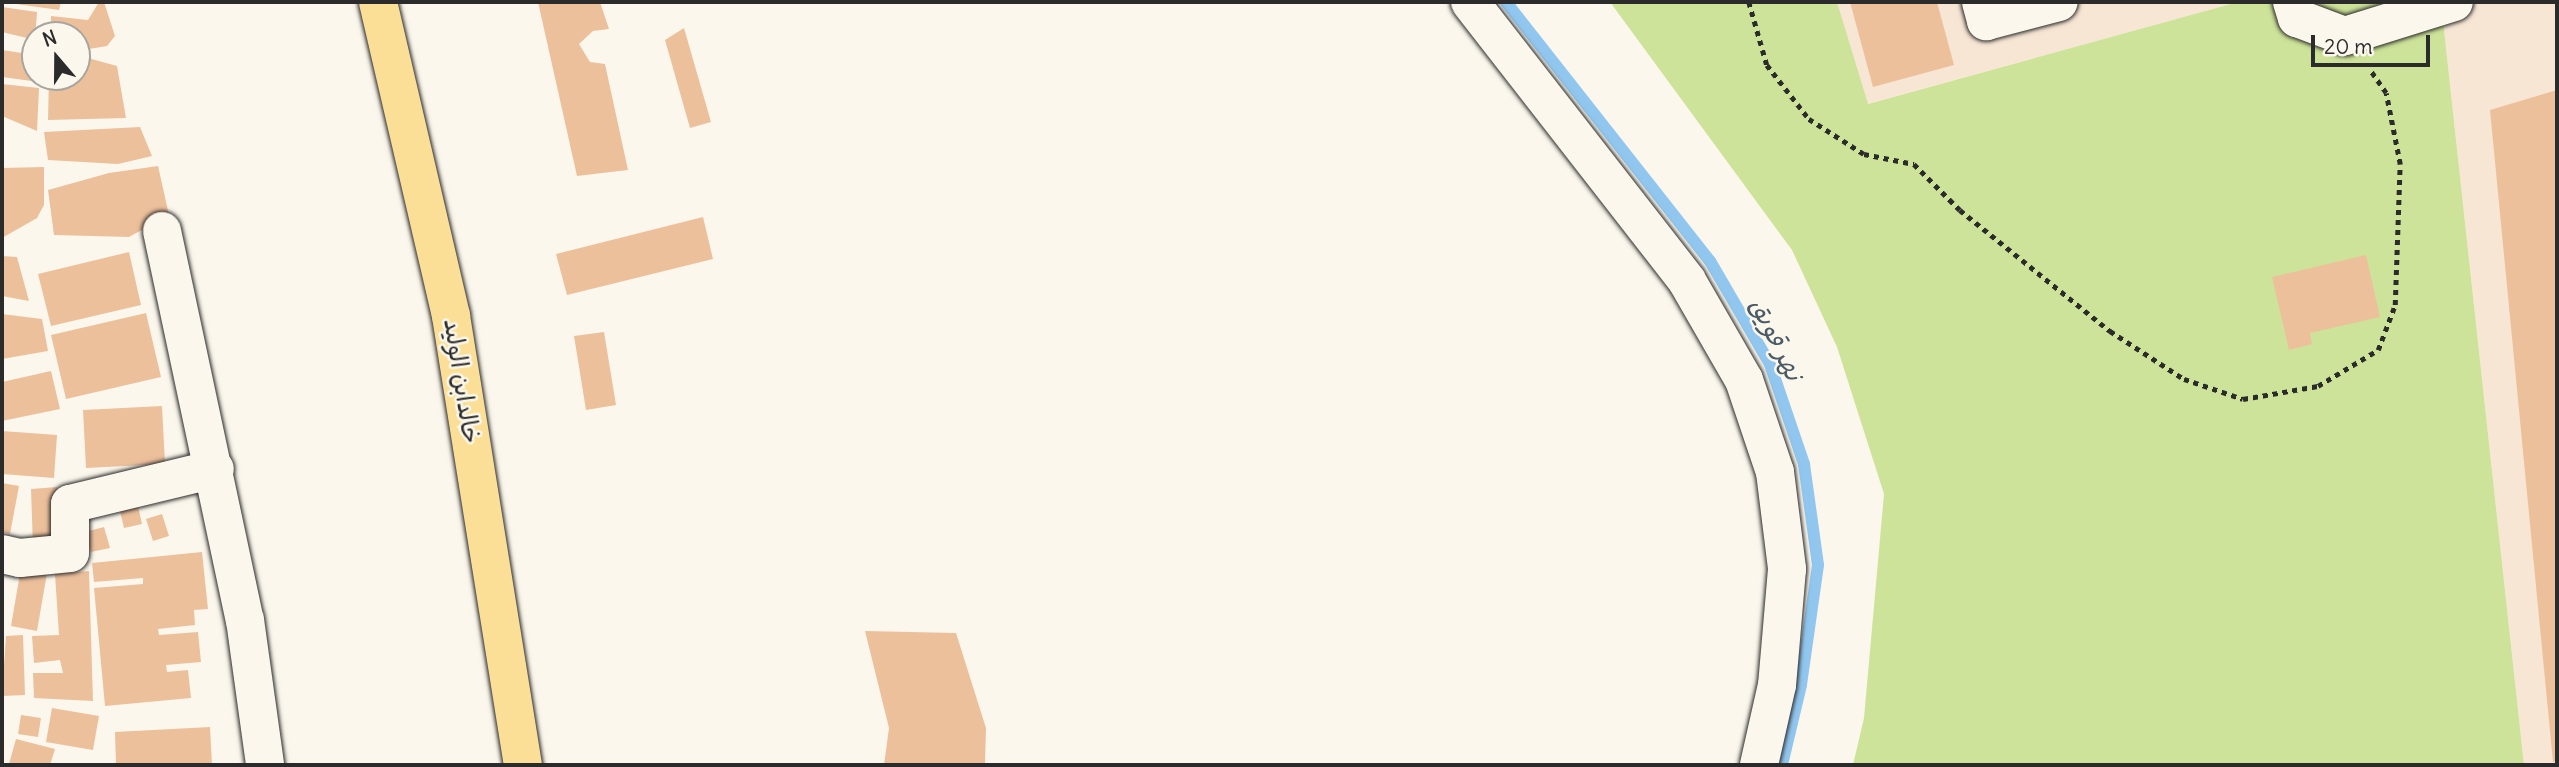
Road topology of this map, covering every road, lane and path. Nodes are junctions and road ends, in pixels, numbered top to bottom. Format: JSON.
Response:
{"nodes":[{"id":1,"x":378,"y":2,"type":"edge"},
{"id":2,"x":1470,"y":2,"type":"edge"},
{"id":3,"x":1749,"y":2,"type":"edge"},
{"id":4,"x":1981,"y":2,"type":"edge"},
{"id":5,"x":2059,"y":2,"type":"edge"},
{"id":6,"x":2292,"y":2,"type":"edge"},
{"id":7,"x":2454,"y":2,"type":"edge"},
{"id":8,"x":2345,"y":36,"type":"junction"},
{"id":9,"x":162,"y":231,"type":"dead end"},
{"id":10,"x":215,"y":469,"type":"junction"},
{"id":11,"x":2,"y":555,"type":"edge"},
{"id":12,"x":265,"y":765,"type":"edge"},
{"id":13,"x":523,"y":765,"type":"edge"},
{"id":14,"x":1759,"y":765,"type":"edge"}],
"edges":[{"from":1,"to":13,"type":"main road","name":"خالدابن الوليد"},
{"from":2,"to":14,"type":"street"},
{"from":3,"to":8,"type":"path"},
{"from":4,"to":5,"type":"street"},
{"from":6,"to":8,"type":"street"},
{"from":7,"to":8,"type":"street"},
{"from":9,"to":10,"type":"street"},
{"from":10,"to":11,"type":"street"},
{"from":10,"to":12,"type":"street"}]}
